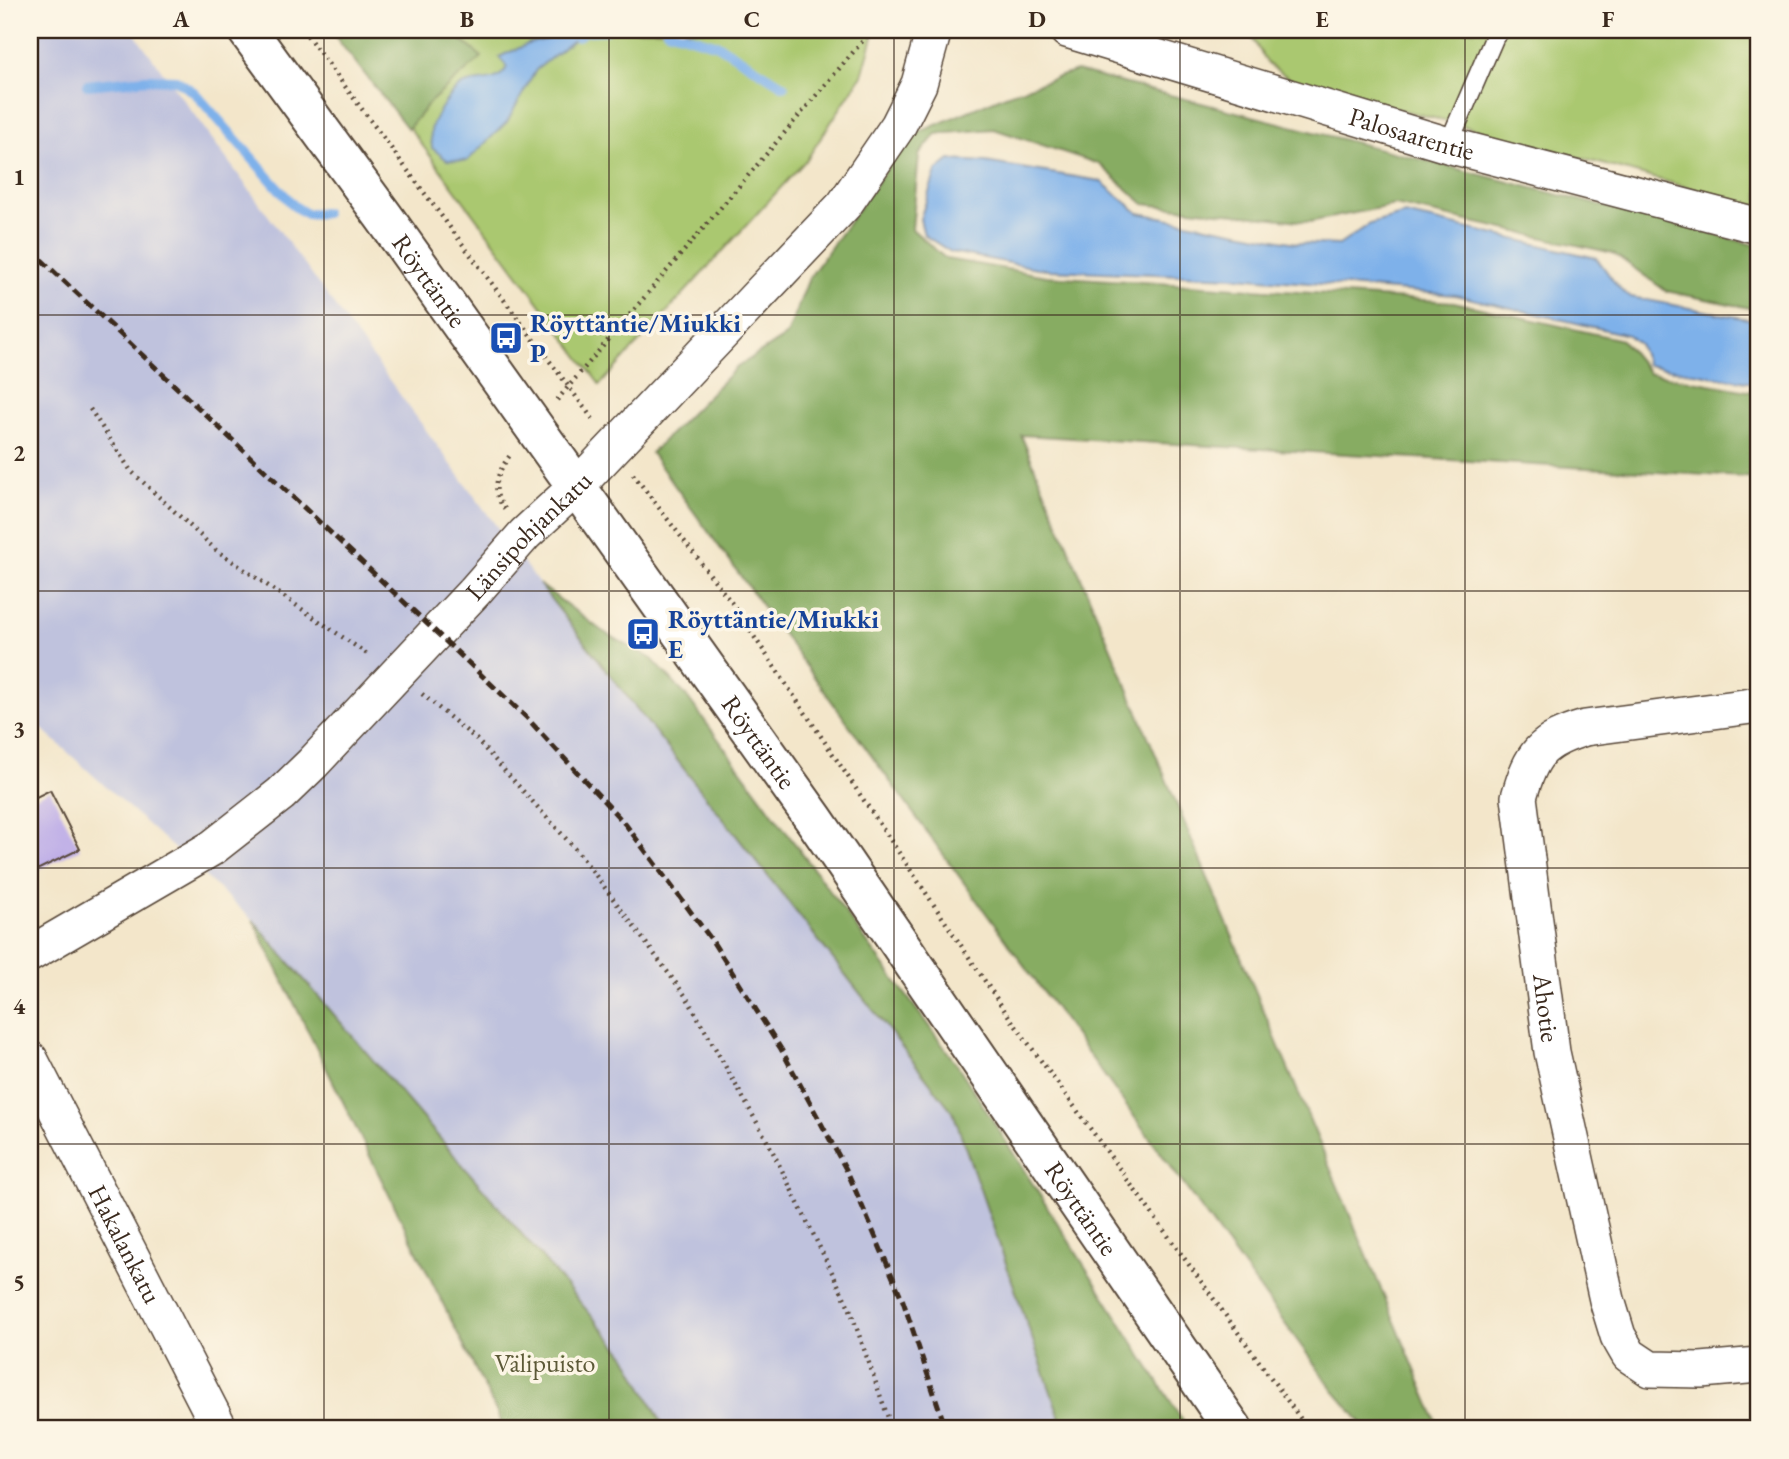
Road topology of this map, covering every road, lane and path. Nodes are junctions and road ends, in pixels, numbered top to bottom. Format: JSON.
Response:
{"nodes":[{"id":1,"x":247,"y":30,"type":"edge"},
{"id":2,"x":303,"y":30,"type":"edge"},
{"id":3,"x":872,"y":30,"type":"edge"},
{"id":4,"x":934,"y":30,"type":"edge"},
{"id":5,"x":1067,"y":30,"type":"edge"},
{"id":6,"x":1500,"y":30,"type":"edge"},
{"id":7,"x":1447,"y":145,"type":"junction"},
{"id":8,"x":1759,"y":226,"type":"edge"},
{"id":9,"x":569,"y":387,"type":"junction"},
{"id":10,"x":90,"y":409,"type":"dead end"},
{"id":11,"x":532,"y":426,"type":"junction"},
{"id":12,"x":612,"y":447,"type":"junction"},
{"id":13,"x":577,"y":486,"type":"junction"},
{"id":14,"x":525,"y":534,"type":"junction"},
{"id":15,"x":396,"y":673,"type":"junction"},
{"id":16,"x":1759,"y":705,"type":"edge"},
{"id":17,"x":30,"y":954,"type":"edge"},
{"id":18,"x":30,"y":1059,"type":"edge"},
{"id":19,"x":1759,"y":1365,"type":"edge"},
{"id":20,"x":220,"y":1429,"type":"edge"},
{"id":21,"x":892,"y":1429,"type":"edge"},
{"id":22,"x":1233,"y":1429,"type":"edge"},
{"id":23,"x":1308,"y":1429,"type":"edge"}],
"edges":[{"from":1,"to":11,"type":"street","name":"Röyttäntie"},
{"from":2,"to":9,"type":"path"},
{"from":3,"to":9,"type":"path"},
{"from":4,"to":12,"type":"street","name":"Länsipohjankatu"},
{"from":5,"to":7,"type":"street","name":"Palosaarentie"},
{"from":6,"to":7,"type":"lane"},
{"from":7,"to":8,"type":"street","name":"Palosaarentie"},
{"from":9,"to":11,"type":"path"},
{"from":9,"to":12,"type":"path"},
{"from":10,"to":15,"type":"path"},
{"from":11,"to":13,"type":"street","name":"Röyttäntie"},
{"from":11,"to":14,"type":"path"},
{"from":12,"to":13,"type":"street","name":"Länsipohjankatu"},
{"from":12,"to":23,"type":"path"},
{"from":13,"to":14,"type":"street","name":"Länsipohjankatu"},
{"from":13,"to":22,"type":"street","name":"Röyttäntie"},
{"from":14,"to":15,"type":"street","name":"Länsipohjankatu"},
{"from":15,"to":17,"type":"street","name":"Länsipohjankatu"},
{"from":15,"to":21,"type":"path"},
{"from":16,"to":19,"type":"street","name":"Ahotie"},
{"from":18,"to":20,"type":"street","name":"Hakalankatu"}]}
